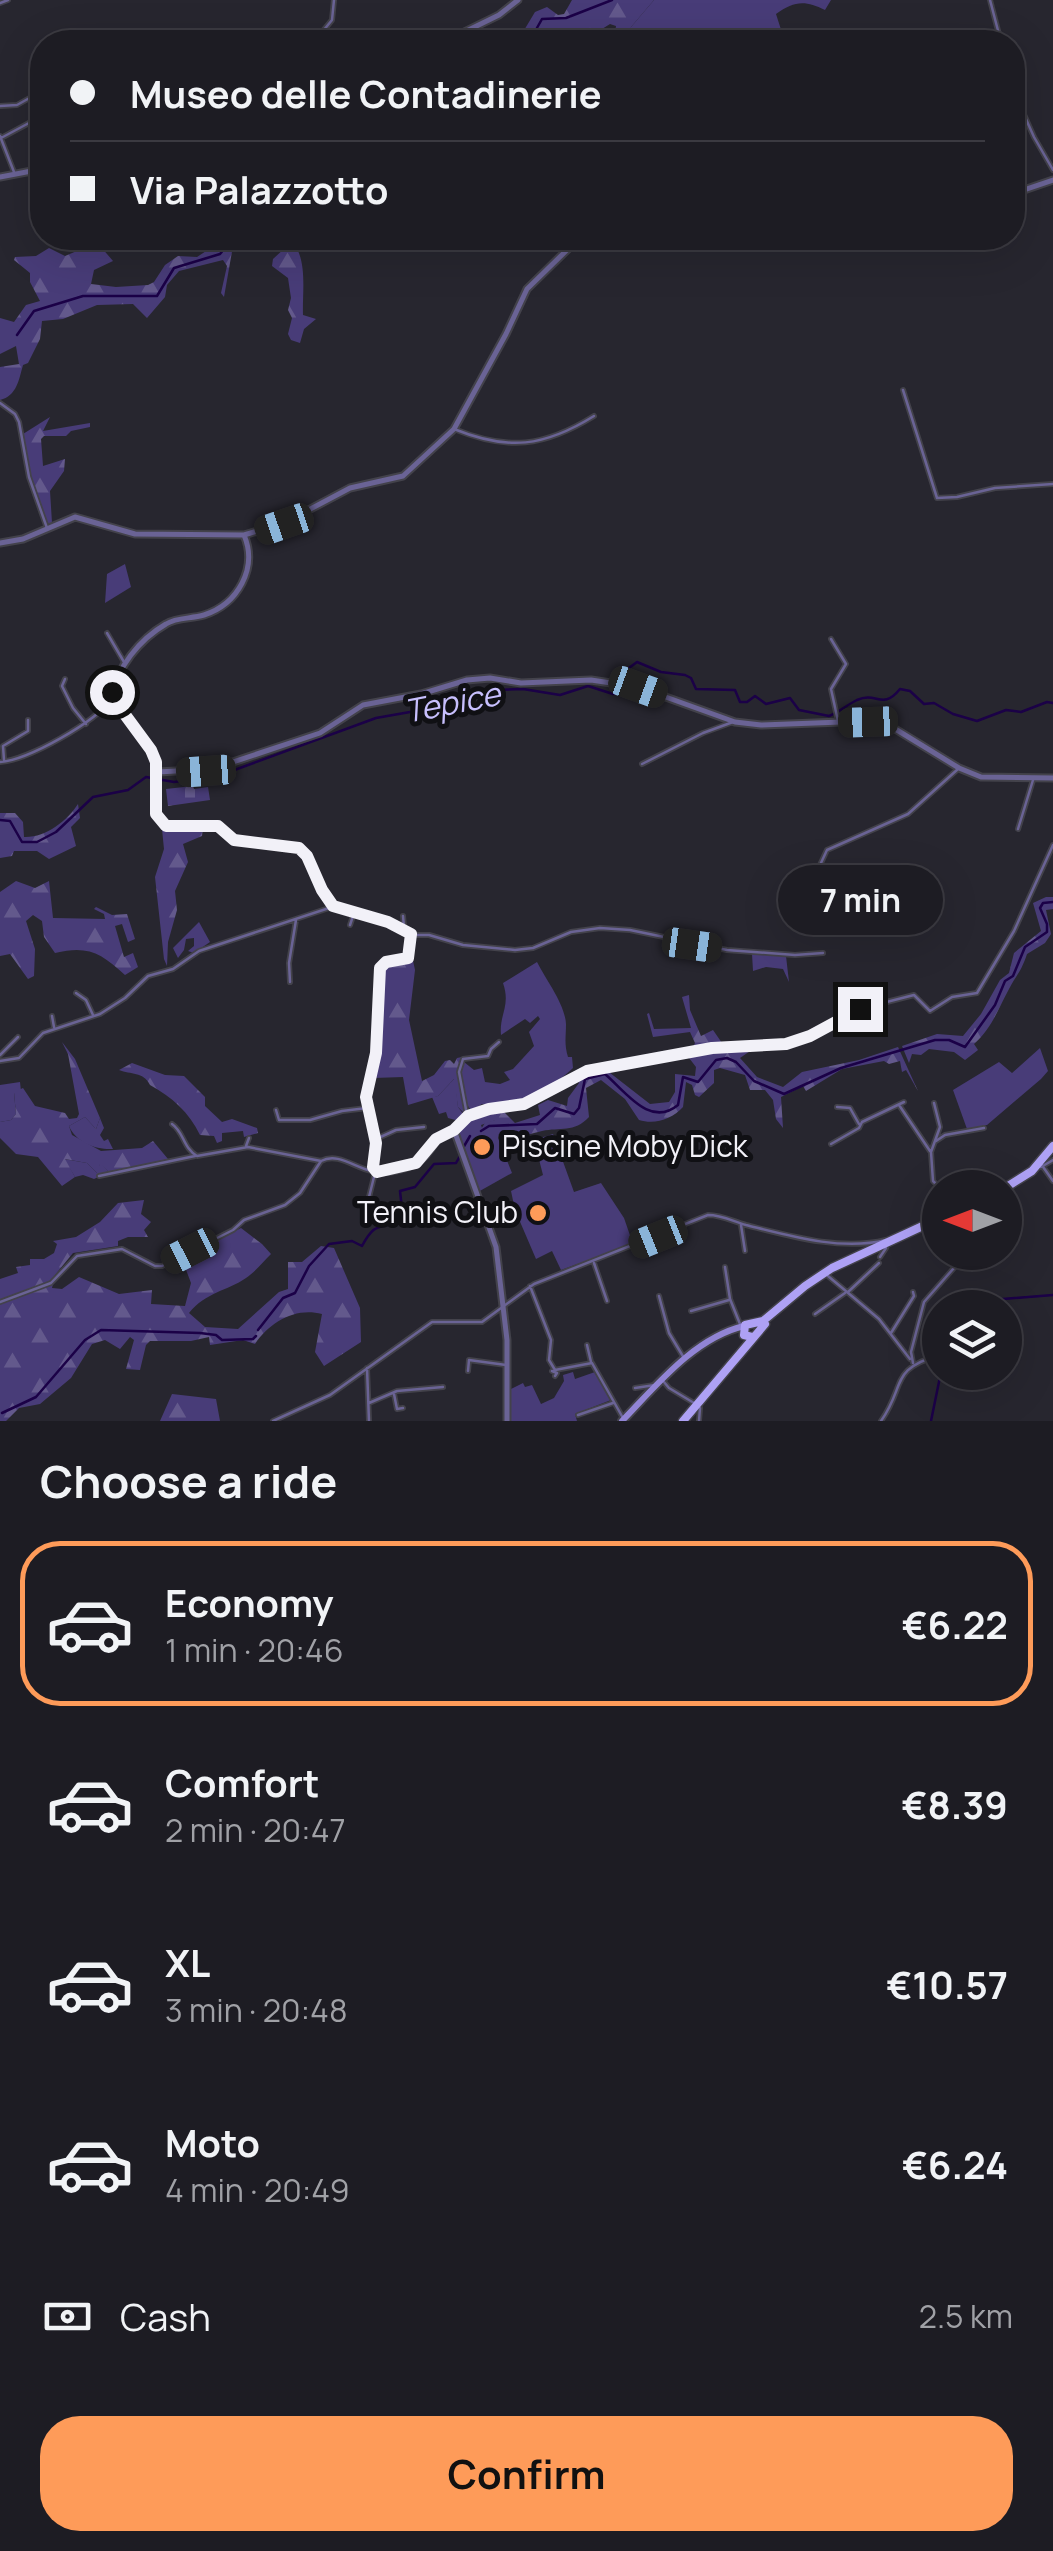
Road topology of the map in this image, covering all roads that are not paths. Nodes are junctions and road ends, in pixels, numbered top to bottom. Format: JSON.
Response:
{"nodes":[{"id":1,"x":8,"y":0,"type":"edge"},
{"id":2,"x":334,"y":0,"type":"edge"},
{"id":3,"x":518,"y":0,"type":"edge"},
{"id":4,"x":990,"y":0,"type":"edge"},
{"id":5,"x":0,"y":3,"type":"edge"},
{"id":6,"x":324,"y":30,"type":"edge"},
{"id":7,"x":468,"y":30,"type":"edge"},
{"id":8,"x":998,"y":30,"type":"edge"},
{"id":9,"x":30,"y":98,"type":"edge"},
{"id":10,"x":0,"y":106,"type":"edge"},
{"id":11,"x":1025,"y":119,"type":"edge"},
{"id":12,"x":30,"y":122,"type":"edge"},
{"id":13,"x":0,"y":137,"type":"edge"},
{"id":14,"x":8,"y":150,"type":"junction"},
{"id":15,"x":0,"y":154,"type":"edge"},
{"id":16,"x":1053,"y":170,"type":"edge"},
{"id":17,"x":30,"y":171,"type":"edge"},
{"id":18,"x":14,"y":174,"type":"junction"},
{"id":19,"x":0,"y":177,"type":"edge"},
{"id":20,"x":1053,"y":180,"type":"edge"},
{"id":21,"x":1025,"y":190,"type":"edge"},
{"id":22,"x":567,"y":250,"type":"edge"},
{"id":23,"x":902,"y":390,"type":"dead end"},
{"id":24,"x":0,"y":403,"type":"edge"},
{"id":25,"x":594,"y":416,"type":"dead end"},
{"id":26,"x":454,"y":429,"type":"junction"},
{"id":27,"x":1053,"y":484,"type":"edge"},
{"id":28,"x":47,"y":528,"type":"junction"},
{"id":29,"x":244,"y":535,"type":"junction"},
{"id":30,"x":0,"y":543,"type":"edge"},
{"id":31,"x":107,"y":633,"type":"dead end"},
{"id":32,"x":831,"y":639,"type":"dead end"},
{"id":33,"x":125,"y":663,"type":"junction"},
{"id":34,"x":65,"y":679,"type":"dead end"},
{"id":35,"x":112,"y":697,"type":"junction"},
{"id":36,"x":836,"y":716,"type":"junction"},
{"id":37,"x":28,"y":720,"type":"dead end"},
{"id":38,"x":734,"y":722,"type":"junction"},
{"id":39,"x":86,"y":725,"type":"junction"},
{"id":40,"x":2,"y":762,"type":"edge"},
{"id":41,"x":642,"y":764,"type":"dead end"},
{"id":42,"x":959,"y":768,"type":"junction"},
{"id":43,"x":157,"y":777,"type":"junction"},
{"id":44,"x":1053,"y":778,"type":"edge"},
{"id":45,"x":1034,"y":779,"type":"junction"},
{"id":46,"x":1018,"y":829,"type":"dead end"},
{"id":47,"x":1053,"y":845,"type":"edge"},
{"id":48,"x":807,"y":893,"type":"dead end"},
{"id":49,"x":333,"y":906,"type":"junction"},
{"id":50,"x":353,"y":914,"type":"junction"},
{"id":51,"x":403,"y":916,"type":"dead end"},
{"id":52,"x":296,"y":919,"type":"junction"},
{"id":53,"x":350,"y":925,"type":"dead end"},
{"id":54,"x":404,"y":928,"type":"junction"},
{"id":55,"x":412,"y":936,"type":"junction"},
{"id":56,"x":823,"y":953,"type":"dead end"},
{"id":57,"x":290,"y":982,"type":"dead end"},
{"id":58,"x":76,"y":993,"type":"dead end"},
{"id":59,"x":52,"y":1016,"type":"dead end"},
{"id":60,"x":93,"y":1016,"type":"junction"},
{"id":61,"x":54,"y":1028,"type":"junction"},
{"id":62,"x":18,"y":1037,"type":"dead end"},
{"id":63,"x":500,"y":1042,"type":"dead end"},
{"id":64,"x":0,"y":1058,"type":"edge"},
{"id":65,"x":934,"y":1103,"type":"dead end"},
{"id":66,"x":837,"y":1107,"type":"dead end"},
{"id":67,"x":369,"y":1108,"type":"junction"},
{"id":68,"x":276,"y":1110,"type":"dead end"},
{"id":69,"x":468,"y":1116,"type":"junction"},
{"id":70,"x":172,"y":1124,"type":"dead end"},
{"id":71,"x":860,"y":1125,"type":"junction"},
{"id":72,"x":424,"y":1127,"type":"dead end"},
{"id":73,"x":984,"y":1128,"type":"dead end"},
{"id":74,"x":454,"y":1130,"type":"junction"},
{"id":75,"x":248,"y":1138,"type":"dead end"},
{"id":76,"x":375,"y":1139,"type":"junction"},
{"id":77,"x":934,"y":1142,"type":"junction"},
{"id":78,"x":830,"y":1144,"type":"dead end"},
{"id":79,"x":1053,"y":1146,"type":"edge"},
{"id":80,"x":246,"y":1147,"type":"junction"},
{"id":81,"x":931,"y":1152,"type":"junction"},
{"id":82,"x":197,"y":1156,"type":"junction"},
{"id":83,"x":1053,"y":1160,"type":"edge"},
{"id":84,"x":322,"y":1161,"type":"junction"},
{"id":85,"x":1039,"y":1166,"type":"junction"},
{"id":86,"x":932,"y":1170,"type":"edge"},
{"id":87,"x":375,"y":1171,"type":"junction"},
{"id":88,"x":99,"y":1176,"type":"dead end"},
{"id":89,"x":1022,"y":1177,"type":"edge"},
{"id":90,"x":1053,"y":1182,"type":"edge"},
{"id":91,"x":369,"y":1197,"type":"dead end"},
{"id":92,"x":740,"y":1224,"type":"junction"},
{"id":93,"x":922,"y":1226,"type":"edge"},
{"id":94,"x":890,"y":1241,"type":"junction"},
{"id":95,"x":745,"y":1252,"type":"dead end"},
{"id":96,"x":880,"y":1257,"type":"dead end"},
{"id":97,"x":594,"y":1261,"type":"junction"},
{"id":98,"x":879,"y":1263,"type":"dead end"},
{"id":99,"x":725,"y":1268,"type":"dead end"},
{"id":100,"x":952,"y":1270,"type":"edge"},
{"id":101,"x":825,"y":1272,"type":"junction"},
{"id":102,"x":530,"y":1286,"type":"junction"},
{"id":103,"x":913,"y":1292,"type":"dead end"},
{"id":104,"x":846,"y":1293,"type":"junction"},
{"id":105,"x":659,"y":1296,"type":"dead end"},
{"id":106,"x":730,"y":1299,"type":"junction"},
{"id":107,"x":606,"y":1301,"type":"dead end"},
{"id":108,"x":0,"y":1302,"type":"edge"},
{"id":109,"x":504,"y":1307,"type":"junction"},
{"id":110,"x":691,"y":1311,"type":"dead end"},
{"id":111,"x":815,"y":1314,"type":"dead end"},
{"id":112,"x":747,"y":1329,"type":"junction"},
{"id":113,"x":890,"y":1334,"type":"junction"},
{"id":114,"x":587,"y":1345,"type":"dead end"},
{"id":115,"x":685,"y":1359,"type":"junction"},
{"id":116,"x":922,"y":1359,"type":"edge"},
{"id":117,"x":912,"y":1361,"type":"junction"},
{"id":118,"x":592,"y":1363,"type":"junction"},
{"id":119,"x":508,"y":1365,"type":"junction"},
{"id":120,"x":366,"y":1366,"type":"junction"},
{"id":121,"x":468,"y":1372,"type":"dead end"},
{"id":122,"x":659,"y":1382,"type":"junction"},
{"id":123,"x":443,"y":1387,"type":"dead end"},
{"id":124,"x":635,"y":1388,"type":"dead end"},
{"id":125,"x":394,"y":1393,"type":"junction"},
{"id":126,"x":369,"y":1403,"type":"junction"},
{"id":127,"x":614,"y":1403,"type":"junction"},
{"id":128,"x":696,"y":1404,"type":"junction"},
{"id":129,"x":402,"y":1408,"type":"dead end"},
{"id":130,"x":578,"y":1415,"type":"dead end"},
{"id":131,"x":623,"y":1420,"type":"edge"},
{"id":132,"x":273,"y":1421,"type":"edge"},
{"id":133,"x":369,"y":1421,"type":"edge"},
{"id":134,"x":507,"y":1421,"type":"edge"},
{"id":135,"x":683,"y":1421,"type":"edge"},
{"id":136,"x":699,"y":1421,"type":"edge"},
{"id":137,"x":881,"y":1421,"type":"edge"}],
"edges":[{"from":1,"to":5,"type":"street"},
{"from":2,"to":6,"type":"street"},
{"from":3,"to":7,"type":"street"},
{"from":4,"to":8,"type":"street"},
{"from":9,"to":10,"type":"street"},
{"from":11,"to":16,"type":"street"},
{"from":12,"to":13,"type":"street"},
{"from":13,"to":14,"type":"street"},
{"from":14,"to":15,"type":"street"},
{"from":14,"to":18,"type":"street"},
{"from":17,"to":18,"type":"street"},
{"from":18,"to":19,"type":"street"},
{"from":20,"to":21,"type":"street"},
{"from":22,"to":26,"type":"street"},
{"from":23,"to":27,"type":"street"},
{"from":24,"to":28,"type":"street"},
{"from":25,"to":26,"type":"street"},
{"from":26,"to":29,"type":"street"},
{"from":28,"to":29,"type":"street"},
{"from":28,"to":30,"type":"street"},
{"from":29,"to":33,"type":"street"},
{"from":31,"to":33,"type":"street"},
{"from":32,"to":36,"type":"street"},
{"from":33,"to":35,"type":"street"},
{"from":34,"to":39,"type":"street"},
{"from":35,"to":39,"type":"street"},
{"from":35,"to":43,"type":"street"},
{"from":36,"to":38,"type":"street"},
{"from":36,"to":42,"type":"street"},
{"from":37,"to":40,"type":"street"},
{"from":38,"to":41,"type":"street"},
{"from":38,"to":43,"type":"street"},
{"from":39,"to":40,"type":"street"},
{"from":42,"to":45,"type":"street"},
{"from":42,"to":48,"type":"street"},
{"from":43,"to":49,"type":"street"},
{"from":44,"to":45,"type":"street"},
{"from":45,"to":46,"type":"street"},
{"from":47,"to":69,"type":"street"},
{"from":49,"to":50,"type":"street"},
{"from":49,"to":52,"type":"street"},
{"from":50,"to":53,"type":"street"},
{"from":50,"to":54,"type":"street"},
{"from":51,"to":54,"type":"street"},
{"from":52,"to":57,"type":"street"},
{"from":52,"to":60,"type":"street"},
{"from":54,"to":55,"type":"street"},
{"from":55,"to":56,"type":"street"},
{"from":55,"to":67,"type":"street"},
{"from":58,"to":60,"type":"street"},
{"from":59,"to":61,"type":"street"},
{"from":60,"to":61,"type":"street"},
{"from":61,"to":64,"type":"street"},
{"from":62,"to":64,"type":"street"},
{"from":63,"to":69,"type":"street"},
{"from":65,"to":77,"type":"street"},
{"from":66,"to":71,"type":"street"},
{"from":67,"to":68,"type":"street"},
{"from":67,"to":76,"type":"street"},
{"from":69,"to":74,"type":"street"},
{"from":70,"to":82,"type":"street"},
{"from":71,"to":78,"type":"street"},
{"from":71,"to":81,"type":"street"},
{"from":72,"to":76,"type":"street"},
{"from":73,"to":77,"type":"street"},
{"from":74,"to":87,"type":"street"},
{"from":74,"to":109,"type":"street"},
{"from":75,"to":80,"type":"street"},
{"from":76,"to":87,"type":"street"},
{"from":77,"to":81,"type":"street"},
{"from":79,"to":85,"type":"main road"},
{"from":80,"to":82,"type":"street"},
{"from":80,"to":84,"type":"street"},
{"from":81,"to":86,"type":"street"},
{"from":82,"to":88,"type":"street"},
{"from":83,"to":85,"type":"street"},
{"from":84,"to":87,"type":"street"},
{"from":84,"to":108,"type":"street"},
{"from":85,"to":89,"type":"main road"},
{"from":85,"to":90,"type":"street"},
{"from":87,"to":91,"type":"street"},
{"from":92,"to":94,"type":"street"},
{"from":92,"to":95,"type":"street"},
{"from":92,"to":97,"type":"street"},
{"from":93,"to":94,"type":"main road"},
{"from":94,"to":96,"type":"street"},
{"from":94,"to":101,"type":"main road"},
{"from":97,"to":102,"type":"street"},
{"from":97,"to":107,"type":"street"},
{"from":98,"to":104,"type":"street"},
{"from":99,"to":106,"type":"street"},
{"from":100,"to":117,"type":"street"},
{"from":101,"to":104,"type":"street"},
{"from":101,"to":112,"type":"main road"},
{"from":102,"to":109,"type":"street"},
{"from":102,"to":118,"type":"street"},
{"from":103,"to":113,"type":"street"},
{"from":104,"to":111,"type":"street"},
{"from":104,"to":113,"type":"street"},
{"from":105,"to":115,"type":"street"},
{"from":106,"to":110,"type":"street"},
{"from":106,"to":112,"type":"street"},
{"from":109,"to":119,"type":"street"},
{"from":109,"to":120,"type":"street"},
{"from":112,"to":115,"type":"main road"},
{"from":112,"to":128,"type":"main road"},
{"from":113,"to":117,"type":"street"},
{"from":114,"to":118,"type":"street"},
{"from":115,"to":122,"type":"main road"},
{"from":116,"to":117,"type":"street"},
{"from":117,"to":137,"type":"street"},
{"from":118,"to":127,"type":"street"},
{"from":119,"to":121,"type":"street"},
{"from":119,"to":134,"type":"street"},
{"from":120,"to":126,"type":"street"},
{"from":120,"to":132,"type":"street"},
{"from":122,"to":124,"type":"street"},
{"from":122,"to":128,"type":"street"},
{"from":122,"to":131,"type":"main road"},
{"from":123,"to":125,"type":"street"},
{"from":125,"to":126,"type":"street"},
{"from":125,"to":129,"type":"street"},
{"from":126,"to":133,"type":"street"},
{"from":127,"to":130,"type":"street"},
{"from":127,"to":131,"type":"street"},
{"from":128,"to":135,"type":"main road"},
{"from":128,"to":136,"type":"street"}]}
